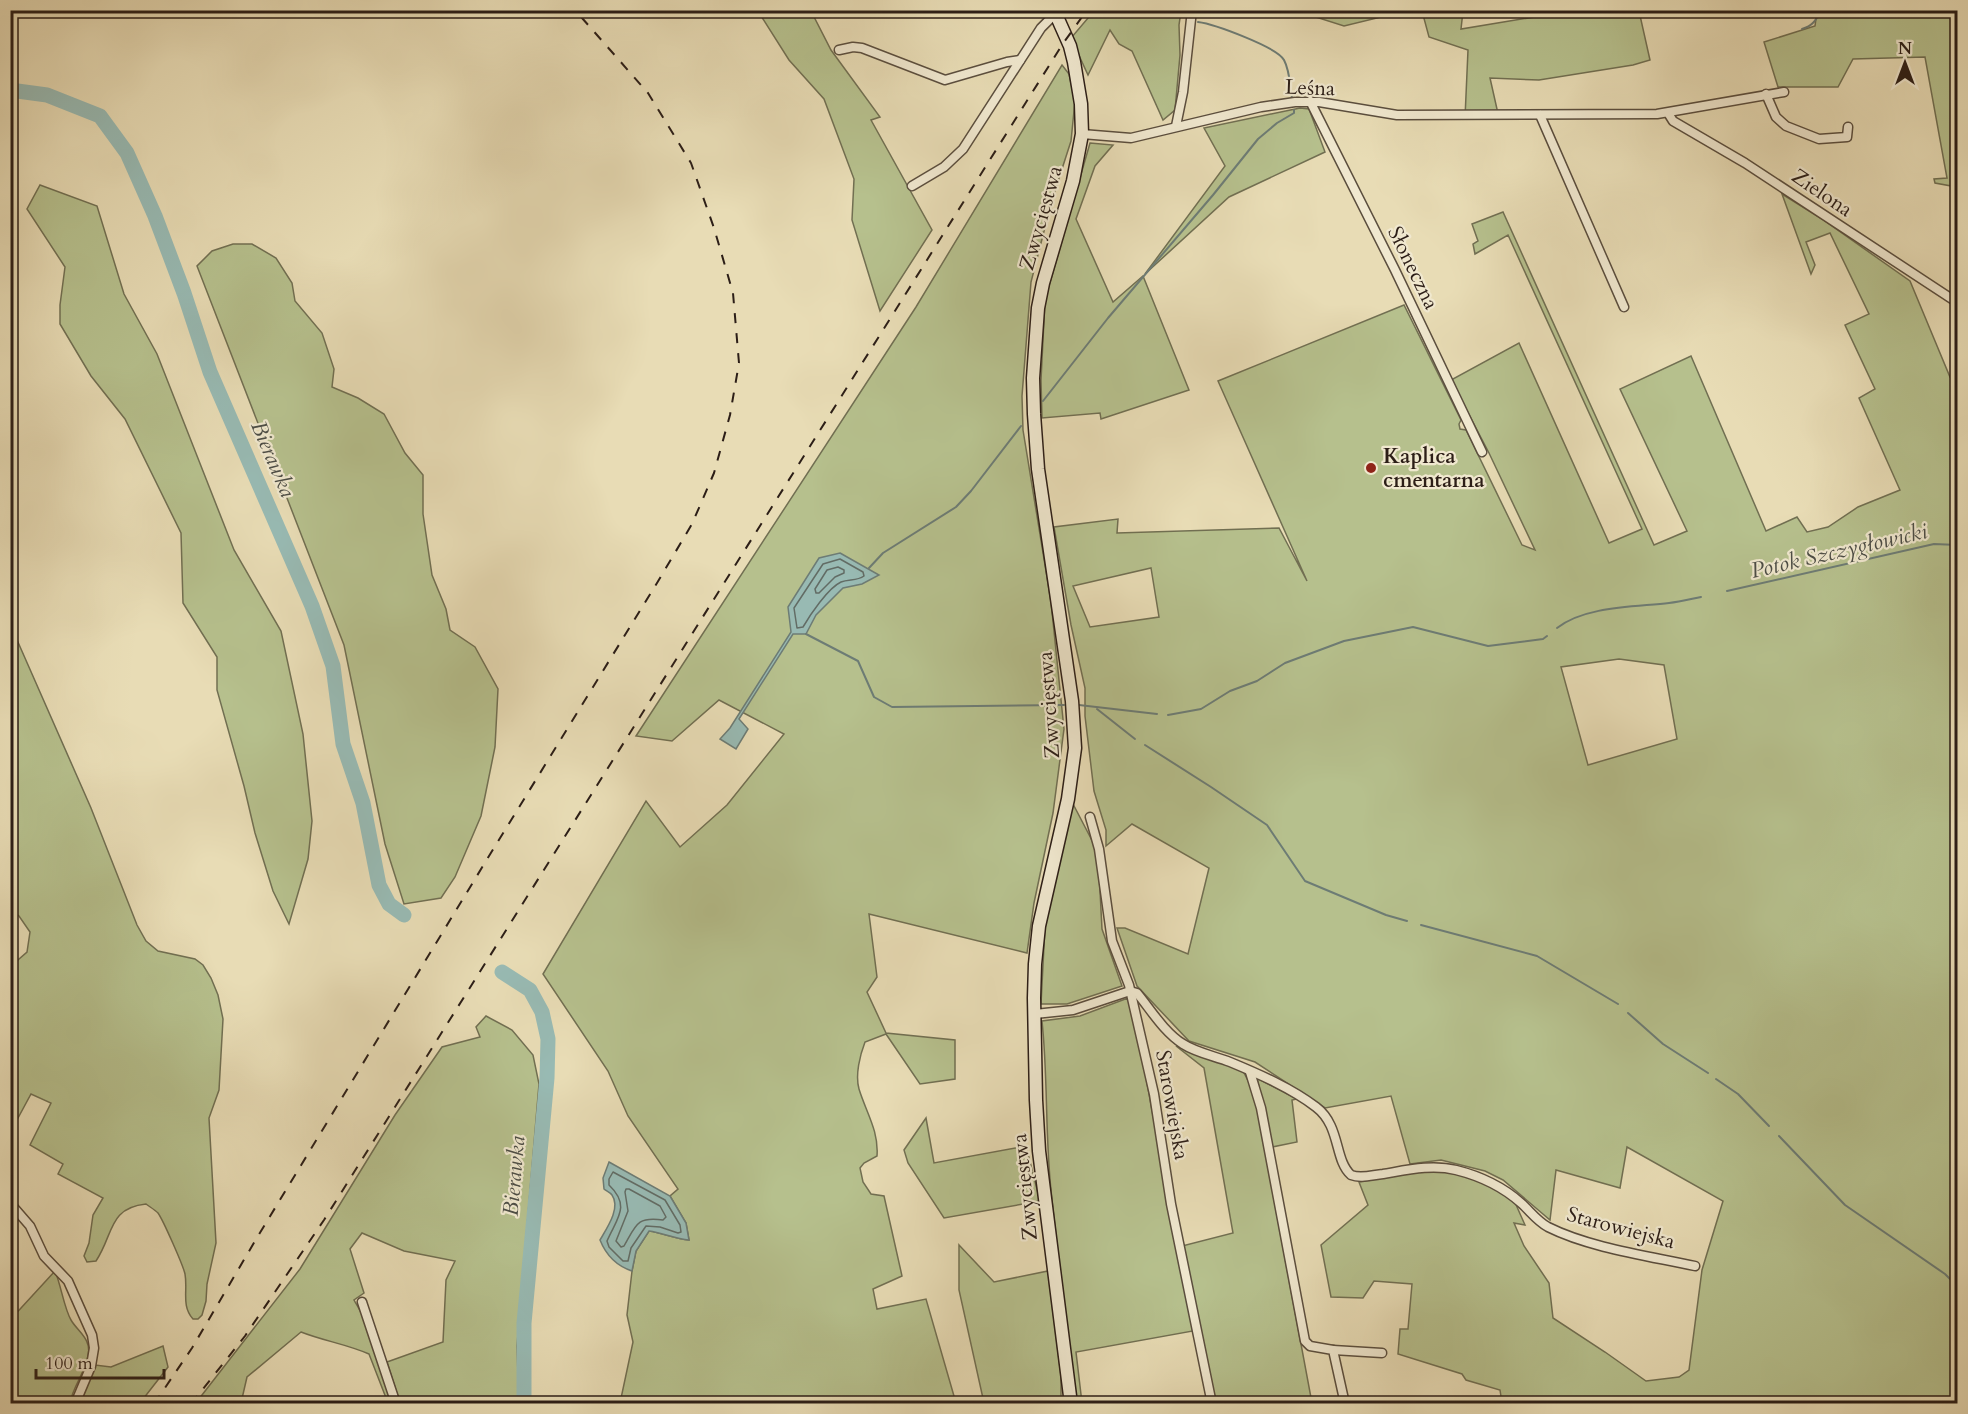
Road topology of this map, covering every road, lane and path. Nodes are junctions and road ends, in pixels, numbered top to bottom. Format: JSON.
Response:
{"nodes":[{"id":1,"x":1192,"y":10,"type":"edge"},
{"id":2,"x":1055,"y":12,"type":"edge"},
{"id":3,"x":839,"y":50,"type":"dead end"},
{"id":4,"x":1020,"y":60,"type":"junction"},
{"id":5,"x":1784,"y":92,"type":"dead end"},
{"id":6,"x":1766,"y":94,"type":"junction"},
{"id":7,"x":1310,"y":101,"type":"junction"},
{"id":8,"x":1668,"y":113,"type":"junction"},
{"id":9,"x":1540,"y":115,"type":"junction"},
{"id":10,"x":1176,"y":126,"type":"junction"},
{"id":11,"x":1848,"y":127,"type":"dead end"},
{"id":12,"x":1082,"y":134,"type":"junction"},
{"id":13,"x":912,"y":186,"type":"dead end"},
{"id":14,"x":1958,"y":303,"type":"edge"},
{"id":15,"x":1624,"y":307,"type":"dead end"},
{"id":16,"x":1482,"y":452,"type":"dead end"},
{"id":17,"x":1090,"y":817,"type":"dead end"},
{"id":18,"x":1130,"y":991,"type":"junction"},
{"id":19,"x":1035,"y":1014,"type":"junction"},
{"id":20,"x":1250,"y":1072,"type":"junction"},
{"id":21,"x":10,"y":1203,"type":"edge"},
{"id":22,"x":1695,"y":1266,"type":"dead end"},
{"id":23,"x":362,"y":1302,"type":"dead end"},
{"id":24,"x":1333,"y":1350,"type":"junction"},
{"id":25,"x":1382,"y":1353,"type":"dead end"},
{"id":26,"x":75,"y":1404,"type":"edge"},
{"id":27,"x":396,"y":1404,"type":"edge"},
{"id":28,"x":1071,"y":1404,"type":"edge"},
{"id":29,"x":1212,"y":1404,"type":"edge"},
{"id":30,"x":1345,"y":1404,"type":"edge"}],
"edges":[{"from":1,"to":10,"type":"street"},
{"from":2,"to":4,"type":"street"},
{"from":2,"to":12,"type":"main road","name":"Zwycięstwa"},
{"from":3,"to":4,"type":"street"},
{"from":4,"to":13,"type":"street"},
{"from":5,"to":6,"type":"street","name":"Leśna"},
{"from":6,"to":8,"type":"street","name":"Leśna"},
{"from":6,"to":11,"type":"street"},
{"from":7,"to":9,"type":"street","name":"Leśna"},
{"from":7,"to":10,"type":"street","name":"Leśna"},
{"from":7,"to":16,"type":"street","name":"Słoneczna"},
{"from":8,"to":9,"type":"street","name":"Leśna"},
{"from":8,"to":14,"type":"street","name":"Zielona"},
{"from":9,"to":15,"type":"street"},
{"from":10,"to":12,"type":"street","name":"Leśna"},
{"from":12,"to":19,"type":"main road","name":"Zwycięstwa"},
{"from":17,"to":18,"type":"street","name":"Starowiejska"},
{"from":18,"to":19,"type":"street"},
{"from":18,"to":20,"type":"street","name":"Starowiejska"},
{"from":18,"to":29,"type":"street","name":"Starowiejska"},
{"from":19,"to":28,"type":"main road","name":"Zwycięstwa"},
{"from":20,"to":22,"type":"street","name":"Starowiejska"},
{"from":20,"to":24,"type":"street"},
{"from":21,"to":26,"type":"street"},
{"from":23,"to":27,"type":"street"},
{"from":24,"to":25,"type":"street"},
{"from":24,"to":30,"type":"street"}]}
